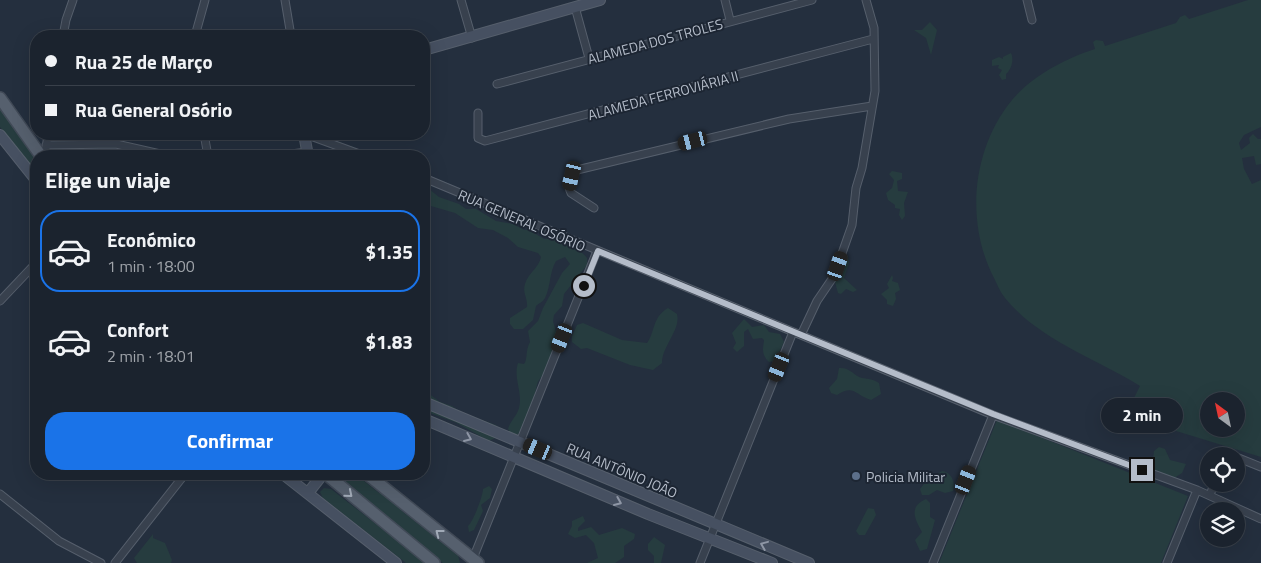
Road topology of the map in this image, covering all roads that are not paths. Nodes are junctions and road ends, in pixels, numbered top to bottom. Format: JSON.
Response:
{"nodes":[{"id":1,"x":73,"y":0,"type":"edge"},
{"id":2,"x":205,"y":0,"type":"edge"},
{"id":3,"x":285,"y":0,"type":"edge"},
{"id":4,"x":461,"y":0,"type":"edge"},
{"id":5,"x":600,"y":0,"type":"edge"},
{"id":6,"x":725,"y":0,"type":"edge"},
{"id":7,"x":812,"y":0,"type":"edge"},
{"id":8,"x":866,"y":0,"type":"edge"},
{"id":9,"x":1027,"y":0,"type":"edge"},
{"id":10,"x":575,"y":7,"type":"junction"},
{"id":11,"x":730,"y":20,"type":"junction"},
{"id":12,"x":1032,"y":20,"type":"dead end"},
{"id":13,"x":64,"y":30,"type":"edge"},
{"id":14,"x":196,"y":30,"type":"edge"},
{"id":15,"x":290,"y":30,"type":"edge"},
{"id":16,"x":472,"y":38,"type":"junction"},
{"id":17,"x":874,"y":39,"type":"junction"},
{"id":18,"x":430,"y":48,"type":"edge"},
{"id":19,"x":589,"y":58,"type":"junction"},
{"id":20,"x":497,"y":84,"type":"dead end"},
{"id":21,"x":0,"y":98,"type":"edge"},
{"id":22,"x":872,"y":106,"type":"junction"},
{"id":23,"x":478,"y":113,"type":"dead end"},
{"id":24,"x":0,"y":135,"type":"edge"},
{"id":25,"x":47,"y":140,"type":"edge"},
{"id":26,"x":116,"y":140,"type":"edge"},
{"id":27,"x":321,"y":140,"type":"edge"},
{"id":28,"x":116,"y":144,"type":"junction"},
{"id":29,"x":46,"y":145,"type":"junction"},
{"id":30,"x":37,"y":150,"type":"edge"},
{"id":31,"x":46,"y":150,"type":"edge"},
{"id":32,"x":142,"y":150,"type":"edge"},
{"id":33,"x":349,"y":150,"type":"edge"},
{"id":34,"x":30,"y":172,"type":"edge"},
{"id":35,"x":430,"y":181,"type":"edge"},
{"id":36,"x":594,"y":208,"type":"dead end"},
{"id":37,"x":598,"y":251,"type":"junction"},
{"id":38,"x":30,"y":270,"type":"edge"},
{"id":39,"x":0,"y":301,"type":"edge"},
{"id":40,"x":793,"y":332,"type":"junction"},
{"id":41,"x":801,"y":335,"type":"junction"},
{"id":42,"x":430,"y":404,"type":"edge"},
{"id":43,"x":993,"y":414,"type":"junction"},
{"id":44,"x":430,"y":422,"type":"edge"},
{"id":45,"x":520,"y":442,"type":"junction"},
{"id":46,"x":514,"y":458,"type":"junction"},
{"id":47,"x":1245,"y":461,"type":"edge"},
{"id":48,"x":1261,"y":468,"type":"edge"},
{"id":49,"x":179,"y":480,"type":"edge"},
{"id":50,"x":291,"y":480,"type":"edge"},
{"id":51,"x":319,"y":480,"type":"edge"},
{"id":52,"x":331,"y":480,"type":"edge"},
{"id":53,"x":373,"y":480,"type":"edge"},
{"id":54,"x":1197,"y":490,"type":"junction"},
{"id":55,"x":1211,"y":492,"type":"edge"},
{"id":56,"x":308,"y":493,"type":"junction"},
{"id":57,"x":0,"y":494,"type":"edge"},
{"id":58,"x":1210,"y":496,"type":"junction"},
{"id":59,"x":655,"y":498,"type":"junction"},
{"id":60,"x":648,"y":514,"type":"junction"},
{"id":61,"x":1261,"y":519,"type":"edge"},
{"id":62,"x":716,"y":525,"type":"junction"},
{"id":63,"x":710,"y":539,"type":"junction"},
{"id":64,"x":474,"y":562,"type":"edge"},
{"id":65,"x":101,"y":563,"type":"edge"},
{"id":66,"x":115,"y":563,"type":"edge"},
{"id":67,"x":396,"y":563,"type":"edge"},
{"id":68,"x":434,"y":563,"type":"edge"},
{"id":69,"x":700,"y":563,"type":"edge"},
{"id":70,"x":772,"y":563,"type":"edge"},
{"id":71,"x":809,"y":563,"type":"edge"},
{"id":72,"x":933,"y":563,"type":"edge"},
{"id":73,"x":1167,"y":563,"type":"edge"}],
"edges":[{"from":1,"to":13,"type":"street"},
{"from":2,"to":14,"type":"street"},
{"from":3,"to":15,"type":"street"},
{"from":4,"to":16,"type":"street"},
{"from":5,"to":10,"type":"main road"},
{"from":6,"to":11,"type":"street"},
{"from":7,"to":11,"type":"street","name":"ALAMEDA DOS TROLES"},
{"from":8,"to":17,"type":"street"},
{"from":9,"to":12,"type":"street"},
{"from":10,"to":16,"type":"main road"},
{"from":10,"to":19,"type":"street"},
{"from":11,"to":19,"type":"street","name":"ALAMEDA DOS TROLES"},
{"from":16,"to":18,"type":"main road"},
{"from":17,"to":22,"type":"street"},
{"from":17,"to":23,"type":"street","name":"ALAMEDA FERROVIÁRIA II"},
{"from":19,"to":20,"type":"street","name":"ALAMEDA DOS TROLES"},
{"from":21,"to":30,"type":"main road"},
{"from":22,"to":36,"type":"street"},
{"from":22,"to":41,"type":"street"},
{"from":24,"to":34,"type":"main road"},
{"from":25,"to":29,"type":"street"},
{"from":26,"to":28,"type":"street"},
{"from":27,"to":33,"type":"street"},
{"from":28,"to":29,"type":"street"},
{"from":28,"to":32,"type":"street"},
{"from":29,"to":31,"type":"street"},
{"from":35,"to":37,"type":"street","name":"RUA GENERAL OSÓRIO"},
{"from":37,"to":40,"type":"street","name":"RUA GENERAL OSÓRIO"},
{"from":37,"to":45,"type":"street"},
{"from":38,"to":39,"type":"street"},
{"from":40,"to":41,"type":"street","name":"RUA GENERAL OSÓRIO"},
{"from":40,"to":62,"type":"street"},
{"from":41,"to":43,"type":"street","name":"RUA GENERAL OSÓRIO"},
{"from":42,"to":45,"type":"main road","name":"RUA ANTÔNIO JOÃO"},
{"from":43,"to":54,"type":"street","name":"RUA GENERAL OSÓRIO"},
{"from":43,"to":72,"type":"street"},
{"from":44,"to":46,"type":"main road","one_way":true},
{"from":45,"to":46,"type":"street"},
{"from":45,"to":59,"type":"main road","name":"RUA ANTÔNIO JOÃO"},
{"from":46,"to":60,"type":"main road","one_way":true},
{"from":46,"to":64,"type":"street"},
{"from":47,"to":48,"type":"street"},
{"from":49,"to":66,"type":"street"},
{"from":50,"to":56,"type":"main road"},
{"from":51,"to":56,"type":"main road"},
{"from":52,"to":68,"type":"main road","one_way":true},
{"from":64,"to":53,"type":"main road","one_way":true},
{"from":54,"to":58,"type":"street","name":"RUA GENERAL OSÓRIO"},
{"from":54,"to":73,"type":"street"},
{"from":55,"to":58,"type":"street"},
{"from":56,"to":67,"type":"main road"},
{"from":57,"to":65,"type":"street"},
{"from":58,"to":61,"type":"street","name":"RUA GENERAL OSÓRIO"},
{"from":59,"to":60,"type":"main road"},
{"from":59,"to":62,"type":"main road","name":"RUA ANTÔNIO JOÃO"},
{"from":60,"to":63,"type":"main road"},
{"from":62,"to":63,"type":"street"},
{"from":71,"to":62,"type":"main road","name":"RUA ANTÔNIO JOÃO","one_way":true},
{"from":63,"to":69,"type":"street"},
{"from":63,"to":70,"type":"main road"}]}
